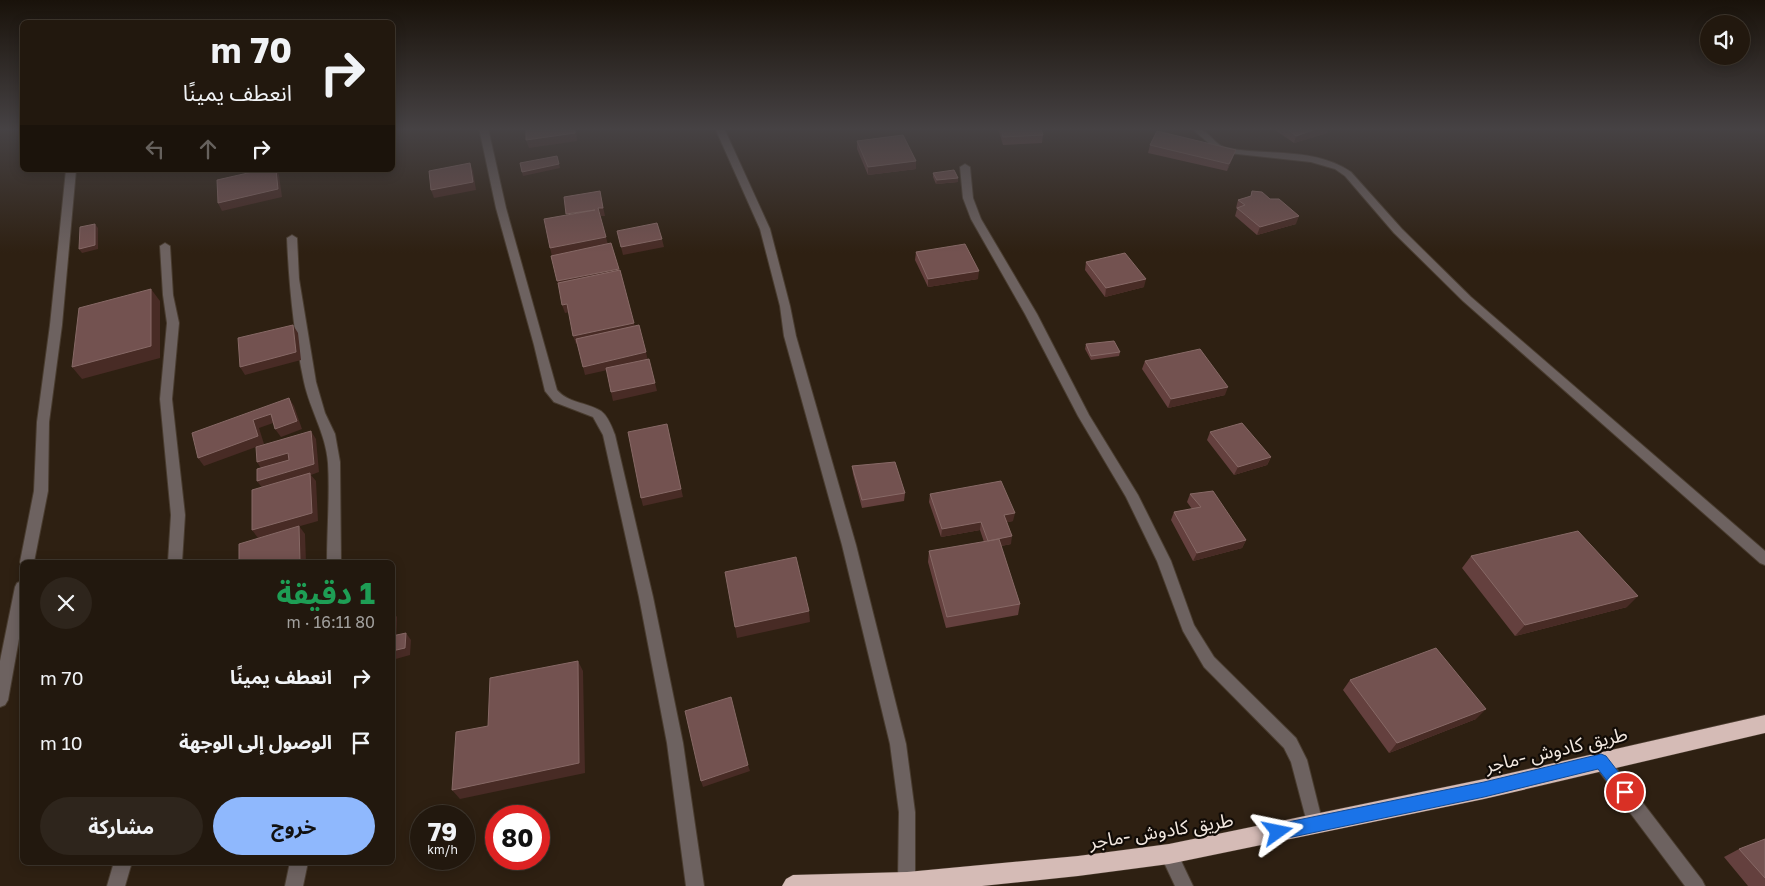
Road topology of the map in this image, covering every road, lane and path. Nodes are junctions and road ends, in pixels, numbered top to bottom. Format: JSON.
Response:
{"nodes":[{"id":1,"x":492,"y":169,"type":"edge"},
{"id":2,"x":738,"y":169,"type":"edge"},
{"id":3,"x":965,"y":169,"type":"edge"},
{"id":4,"x":1341,"y":169,"type":"edge"},
{"id":5,"x":71,"y":172,"type":"edge"},
{"id":6,"x":292,"y":238,"type":"dead end"},
{"id":7,"x":165,"y":246,"type":"dead end"},
{"id":8,"x":1765,"y":559,"type":"edge"},
{"id":9,"x":27,"y":560,"type":"edge"},
{"id":10,"x":175,"y":560,"type":"edge"},
{"id":11,"x":334,"y":560,"type":"edge"},
{"id":12,"x":20,"y":597,"type":"edge"},
{"id":13,"x":0,"y":700,"type":"edge"},
{"id":14,"x":1765,"y":724,"type":"edge"},
{"id":15,"x":1601,"y":761,"type":"junction"},
{"id":16,"x":1315,"y":824,"type":"junction"},
{"id":17,"x":1169,"y":854,"type":"junction"},
{"id":18,"x":122,"y":865,"type":"edge"},
{"id":19,"x":298,"y":865,"type":"edge"},
{"id":20,"x":907,"y":883,"type":"junction"},
{"id":21,"x":116,"y":886,"type":"edge"},
{"id":22,"x":294,"y":886,"type":"edge"},
{"id":23,"x":694,"y":886,"type":"edge"},
{"id":24,"x":793,"y":886,"type":"edge"},
{"id":25,"x":1184,"y":886,"type":"edge"},
{"id":26,"x":1696,"y":886,"type":"edge"}],
"edges":[{"from":1,"to":23,"type":"street"},
{"from":2,"to":20,"type":"street"},
{"from":3,"to":16,"type":"street"},
{"from":4,"to":8,"type":"street"},
{"from":5,"to":9,"type":"street"},
{"from":6,"to":11,"type":"street"},
{"from":7,"to":10,"type":"street"},
{"from":12,"to":13,"type":"street"},
{"from":14,"to":15,"type":"highway","name":"طريق كادوش -ماجر"},
{"from":15,"to":16,"type":"highway","name":"طريق كادوش -ماجر"},
{"from":15,"to":26,"type":"street"},
{"from":16,"to":17,"type":"highway","name":"طريق كادوش -ماجر"},
{"from":17,"to":20,"type":"highway","name":"طريق كادوش -ماجر"},
{"from":17,"to":25,"type":"street"},
{"from":18,"to":21,"type":"street"},
{"from":19,"to":22,"type":"street"},
{"from":20,"to":24,"type":"highway","name":"طريق كادوش -ماجر"}]}
